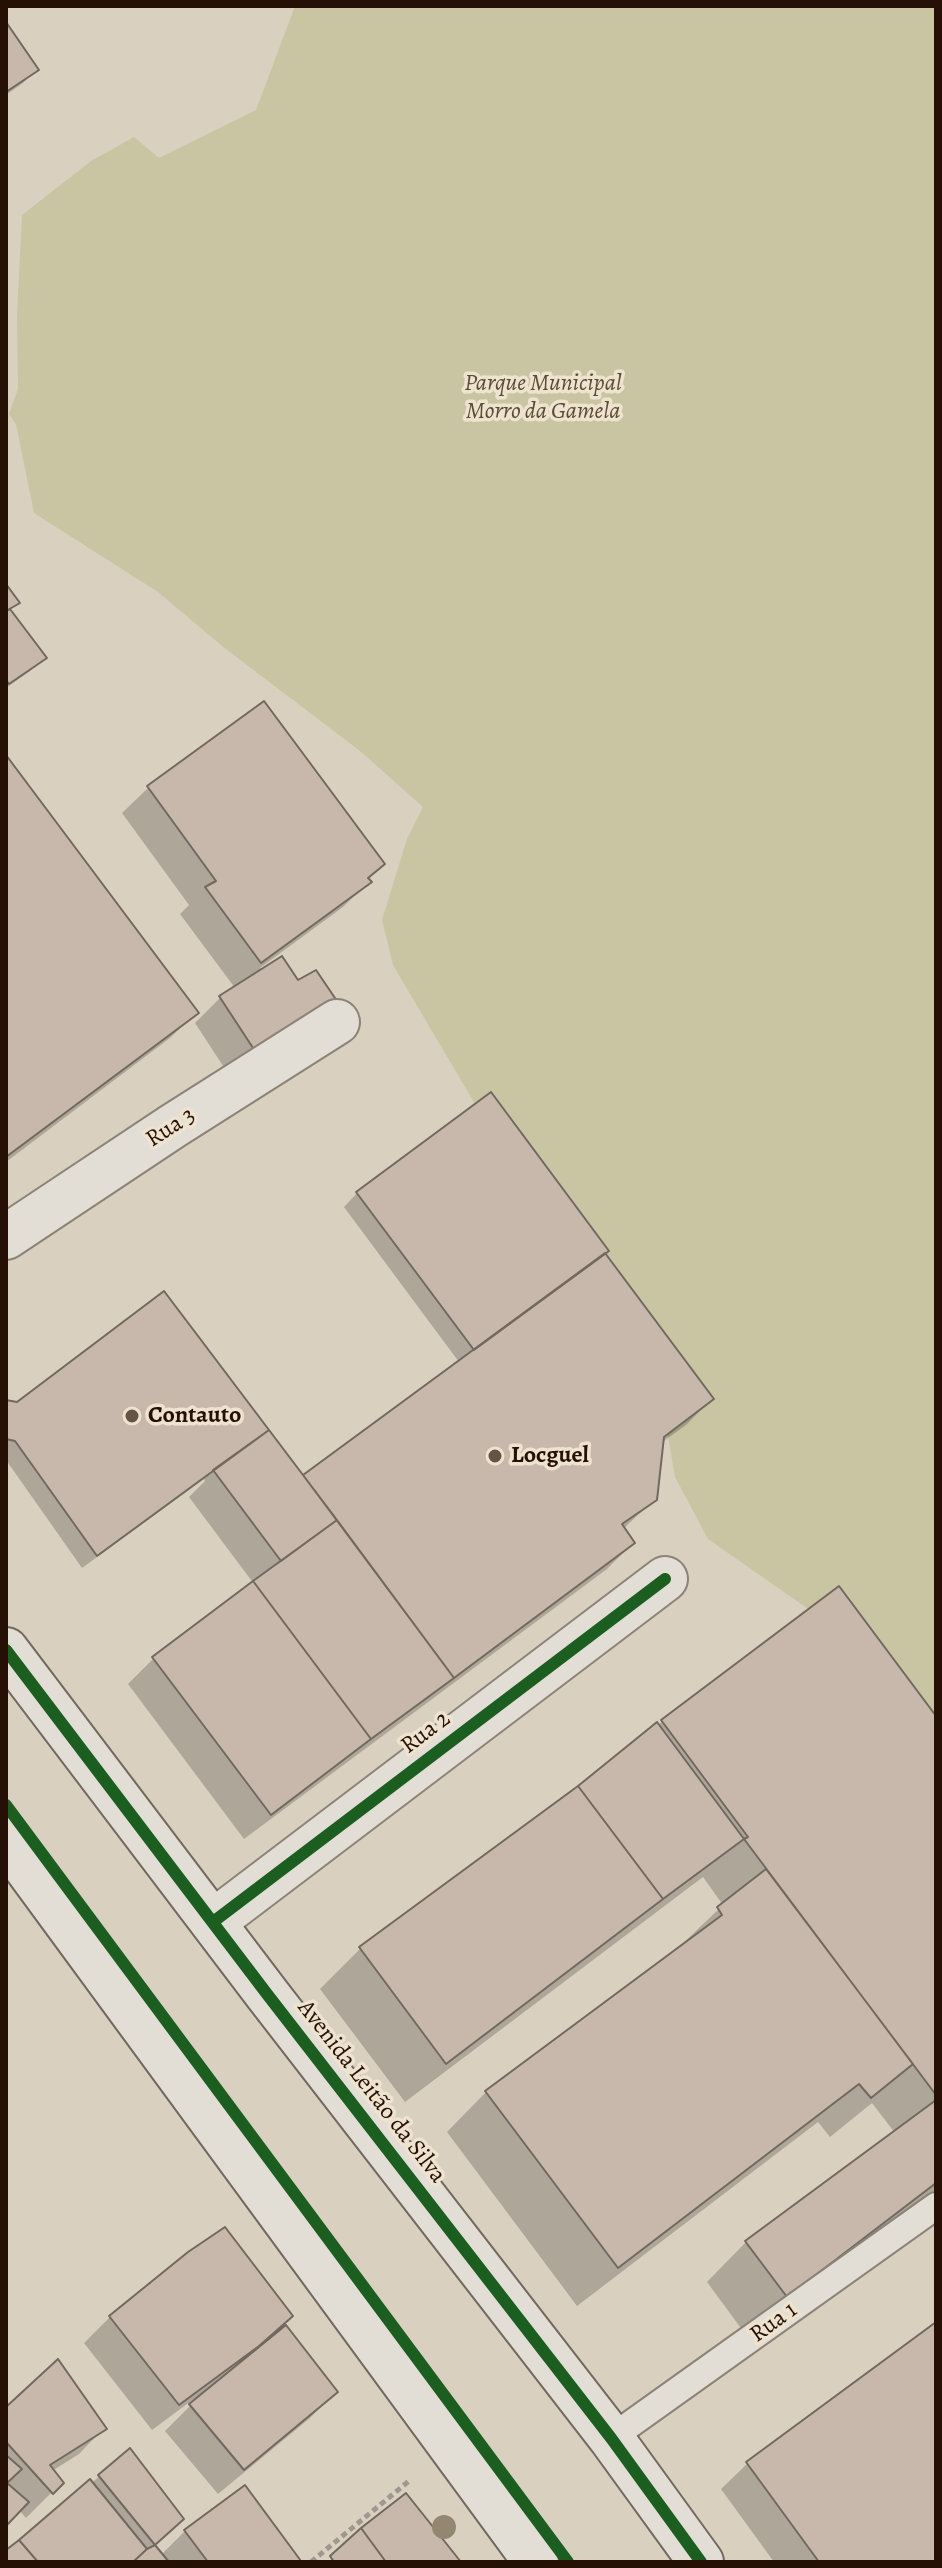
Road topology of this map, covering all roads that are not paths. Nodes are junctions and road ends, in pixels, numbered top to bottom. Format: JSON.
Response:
{"nodes":[{"id":1,"x":337,"y":1022,"type":"dead end"},
{"id":2,"x":6,"y":1237,"type":"edge"},
{"id":3,"x":665,"y":1579,"type":"dead end"},
{"id":4,"x":6,"y":1650,"type":"edge"},
{"id":5,"x":6,"y":1840,"type":"edge"},
{"id":6,"x":213,"y":1922,"type":"junction"},
{"id":7,"x":936,"y":2206,"type":"edge"},
{"id":8,"x":611,"y":2438,"type":"junction"},
{"id":9,"x":536,"y":2562,"type":"edge"},
{"id":10,"x":701,"y":2562,"type":"edge"}],
"edges":[{"from":1,"to":2,"type":"street","name":"Rua 3"},
{"from":3,"to":6,"type":"street","name":"Rua 2"},
{"from":4,"to":6,"type":"street","name":"Avenida Leitão da Silva"},
{"from":5,"to":9,"type":"street"},
{"from":6,"to":8,"type":"street","name":"Avenida Leitão da Silva"},
{"from":7,"to":8,"type":"lane","name":"Rua 1"},
{"from":8,"to":10,"type":"street","name":"Avenida Leitão da Silva"}]}
